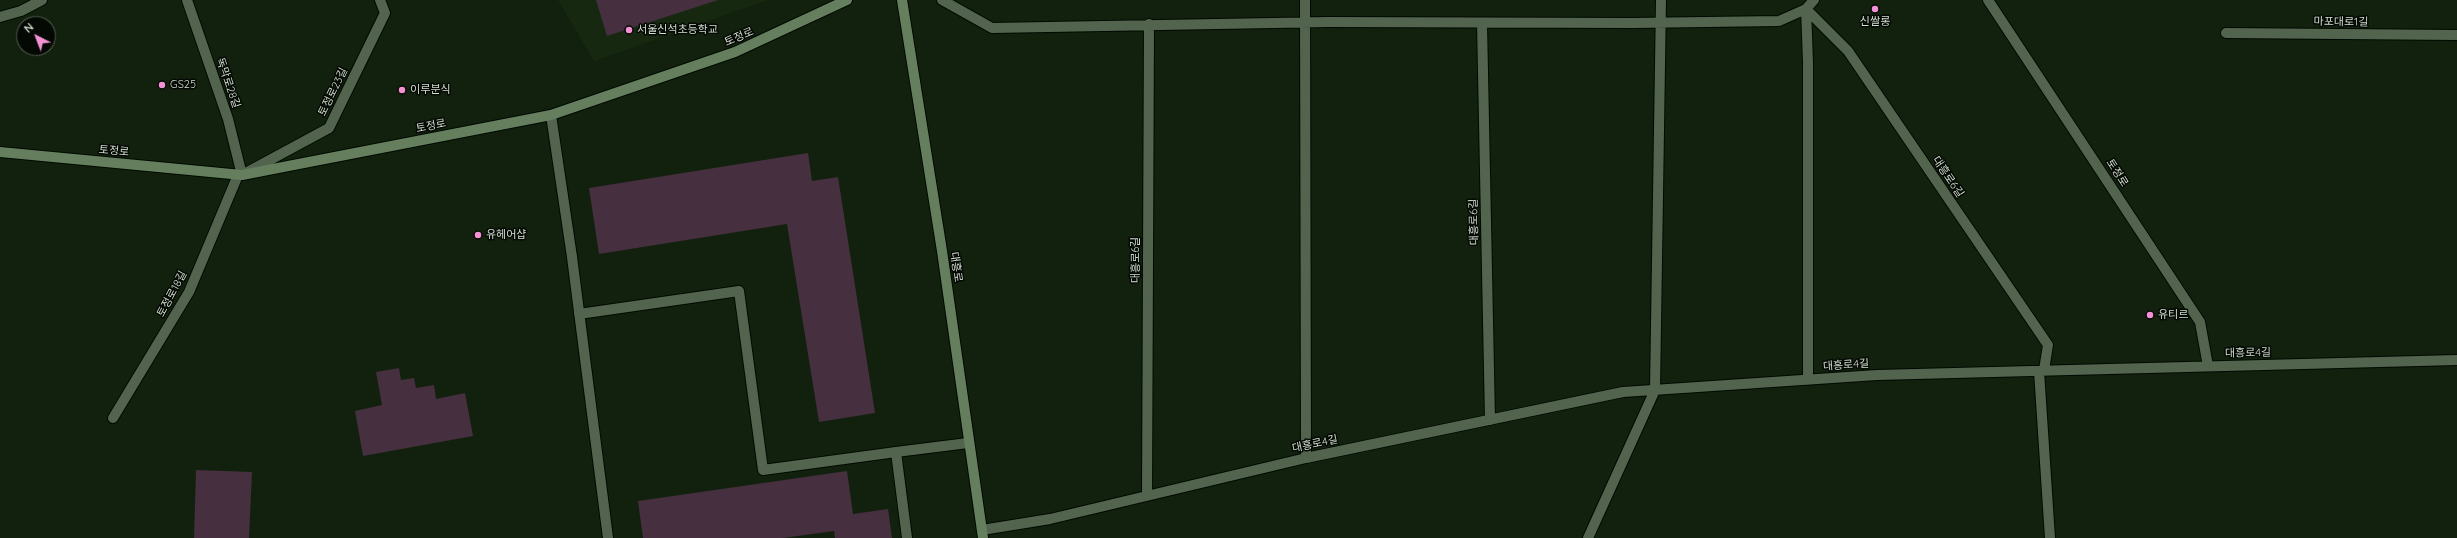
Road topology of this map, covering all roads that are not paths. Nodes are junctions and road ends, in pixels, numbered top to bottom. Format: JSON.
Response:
{"nodes":[{"id":1,"x":42,"y":0,"type":"edge"},
{"id":2,"x":187,"y":0,"type":"edge"},
{"id":3,"x":380,"y":0,"type":"edge"},
{"id":4,"x":847,"y":0,"type":"edge"},
{"id":5,"x":902,"y":0,"type":"edge"},
{"id":6,"x":942,"y":0,"type":"edge"},
{"id":7,"x":1305,"y":0,"type":"edge"},
{"id":8,"x":1661,"y":0,"type":"edge"},
{"id":9,"x":1814,"y":0,"type":"edge"},
{"id":10,"x":1988,"y":0,"type":"edge"},
{"id":11,"x":1806,"y":9,"type":"junction"},
{"id":12,"x":0,"y":17,"type":"edge"},
{"id":13,"x":1661,"y":21,"type":"junction"},
{"id":14,"x":1305,"y":23,"type":"junction"},
{"id":15,"x":1482,"y":23,"type":"junction"},
{"id":16,"x":1149,"y":24,"type":"junction"},
{"id":17,"x":2226,"y":33,"type":"dead end"},
{"id":18,"x":2457,"y":35,"type":"edge"},
{"id":19,"x":551,"y":114,"type":"junction"},
{"id":20,"x":0,"y":152,"type":"edge"},
{"id":21,"x":240,"y":175,"type":"junction"},
{"id":22,"x":579,"y":314,"type":"junction"},
{"id":23,"x":2457,"y":360,"type":"edge"},
{"id":24,"x":2208,"y":366,"type":"junction"},
{"id":25,"x":2041,"y":371,"type":"junction"},
{"id":26,"x":1808,"y":380,"type":"junction"},
{"id":27,"x":1655,"y":390,"type":"junction"},
{"id":28,"x":113,"y":418,"type":"dead end"},
{"id":29,"x":1490,"y":420,"type":"junction"},
{"id":30,"x":968,"y":443,"type":"junction"},
{"id":31,"x":896,"y":452,"type":"junction"},
{"id":32,"x":1306,"y":458,"type":"junction"},
{"id":33,"x":1147,"y":496,"type":"junction"},
{"id":34,"x":982,"y":534,"type":"edge"},
{"id":35,"x":608,"y":538,"type":"edge"},
{"id":36,"x":907,"y":538,"type":"edge"},
{"id":37,"x":1588,"y":538,"type":"edge"},
{"id":38,"x":2050,"y":538,"type":"edge"}],
"edges":[{"from":1,"to":12,"type":"street"},
{"from":2,"to":21,"type":"street","name":"독막로28길"},
{"from":3,"to":21,"type":"street","name":"토정로23길"},
{"from":4,"to":19,"type":"main road","name":"토정로"},
{"from":5,"to":30,"type":"main road","name":"대흥로"},
{"from":6,"to":16,"type":"street"},
{"from":7,"to":14,"type":"street"},
{"from":8,"to":13,"type":"street"},
{"from":9,"to":11,"type":"street"},
{"from":10,"to":24,"type":"street","name":"토정로"},
{"from":11,"to":13,"type":"street"},
{"from":11,"to":25,"type":"street","name":"대흥로6길"},
{"from":11,"to":26,"type":"street"},
{"from":13,"to":15,"type":"street"},
{"from":13,"to":27,"type":"street"},
{"from":14,"to":15,"type":"street"},
{"from":14,"to":16,"type":"street"},
{"from":14,"to":32,"type":"street"},
{"from":15,"to":29,"type":"street","name":"대흥로6길"},
{"from":16,"to":33,"type":"street","name":"대흥로6길"},
{"from":17,"to":18,"type":"street","name":"마포대로1길"},
{"from":19,"to":21,"type":"main road","name":"토정로"},
{"from":19,"to":22,"type":"street"},
{"from":20,"to":21,"type":"main road","name":"토정로"},
{"from":21,"to":28,"type":"street","name":"토정로18길"},
{"from":22,"to":31,"type":"street"},
{"from":22,"to":35,"type":"street"},
{"from":23,"to":24,"type":"street","name":"대흥로4길"},
{"from":24,"to":25,"type":"street","name":"대흥로4길"},
{"from":25,"to":26,"type":"street","name":"대흥로4길"},
{"from":25,"to":38,"type":"street"},
{"from":26,"to":27,"type":"street","name":"대흥로4길"},
{"from":27,"to":29,"type":"street","name":"대흥로4길"},
{"from":27,"to":37,"type":"street"},
{"from":29,"to":32,"type":"street","name":"대흥로4길"},
{"from":30,"to":31,"type":"street"},
{"from":30,"to":34,"type":"main road","name":"대흥로"},
{"from":31,"to":36,"type":"street"},
{"from":32,"to":33,"type":"street","name":"대흥로4길"},
{"from":33,"to":34,"type":"street","name":"대흥로4길"}]}
